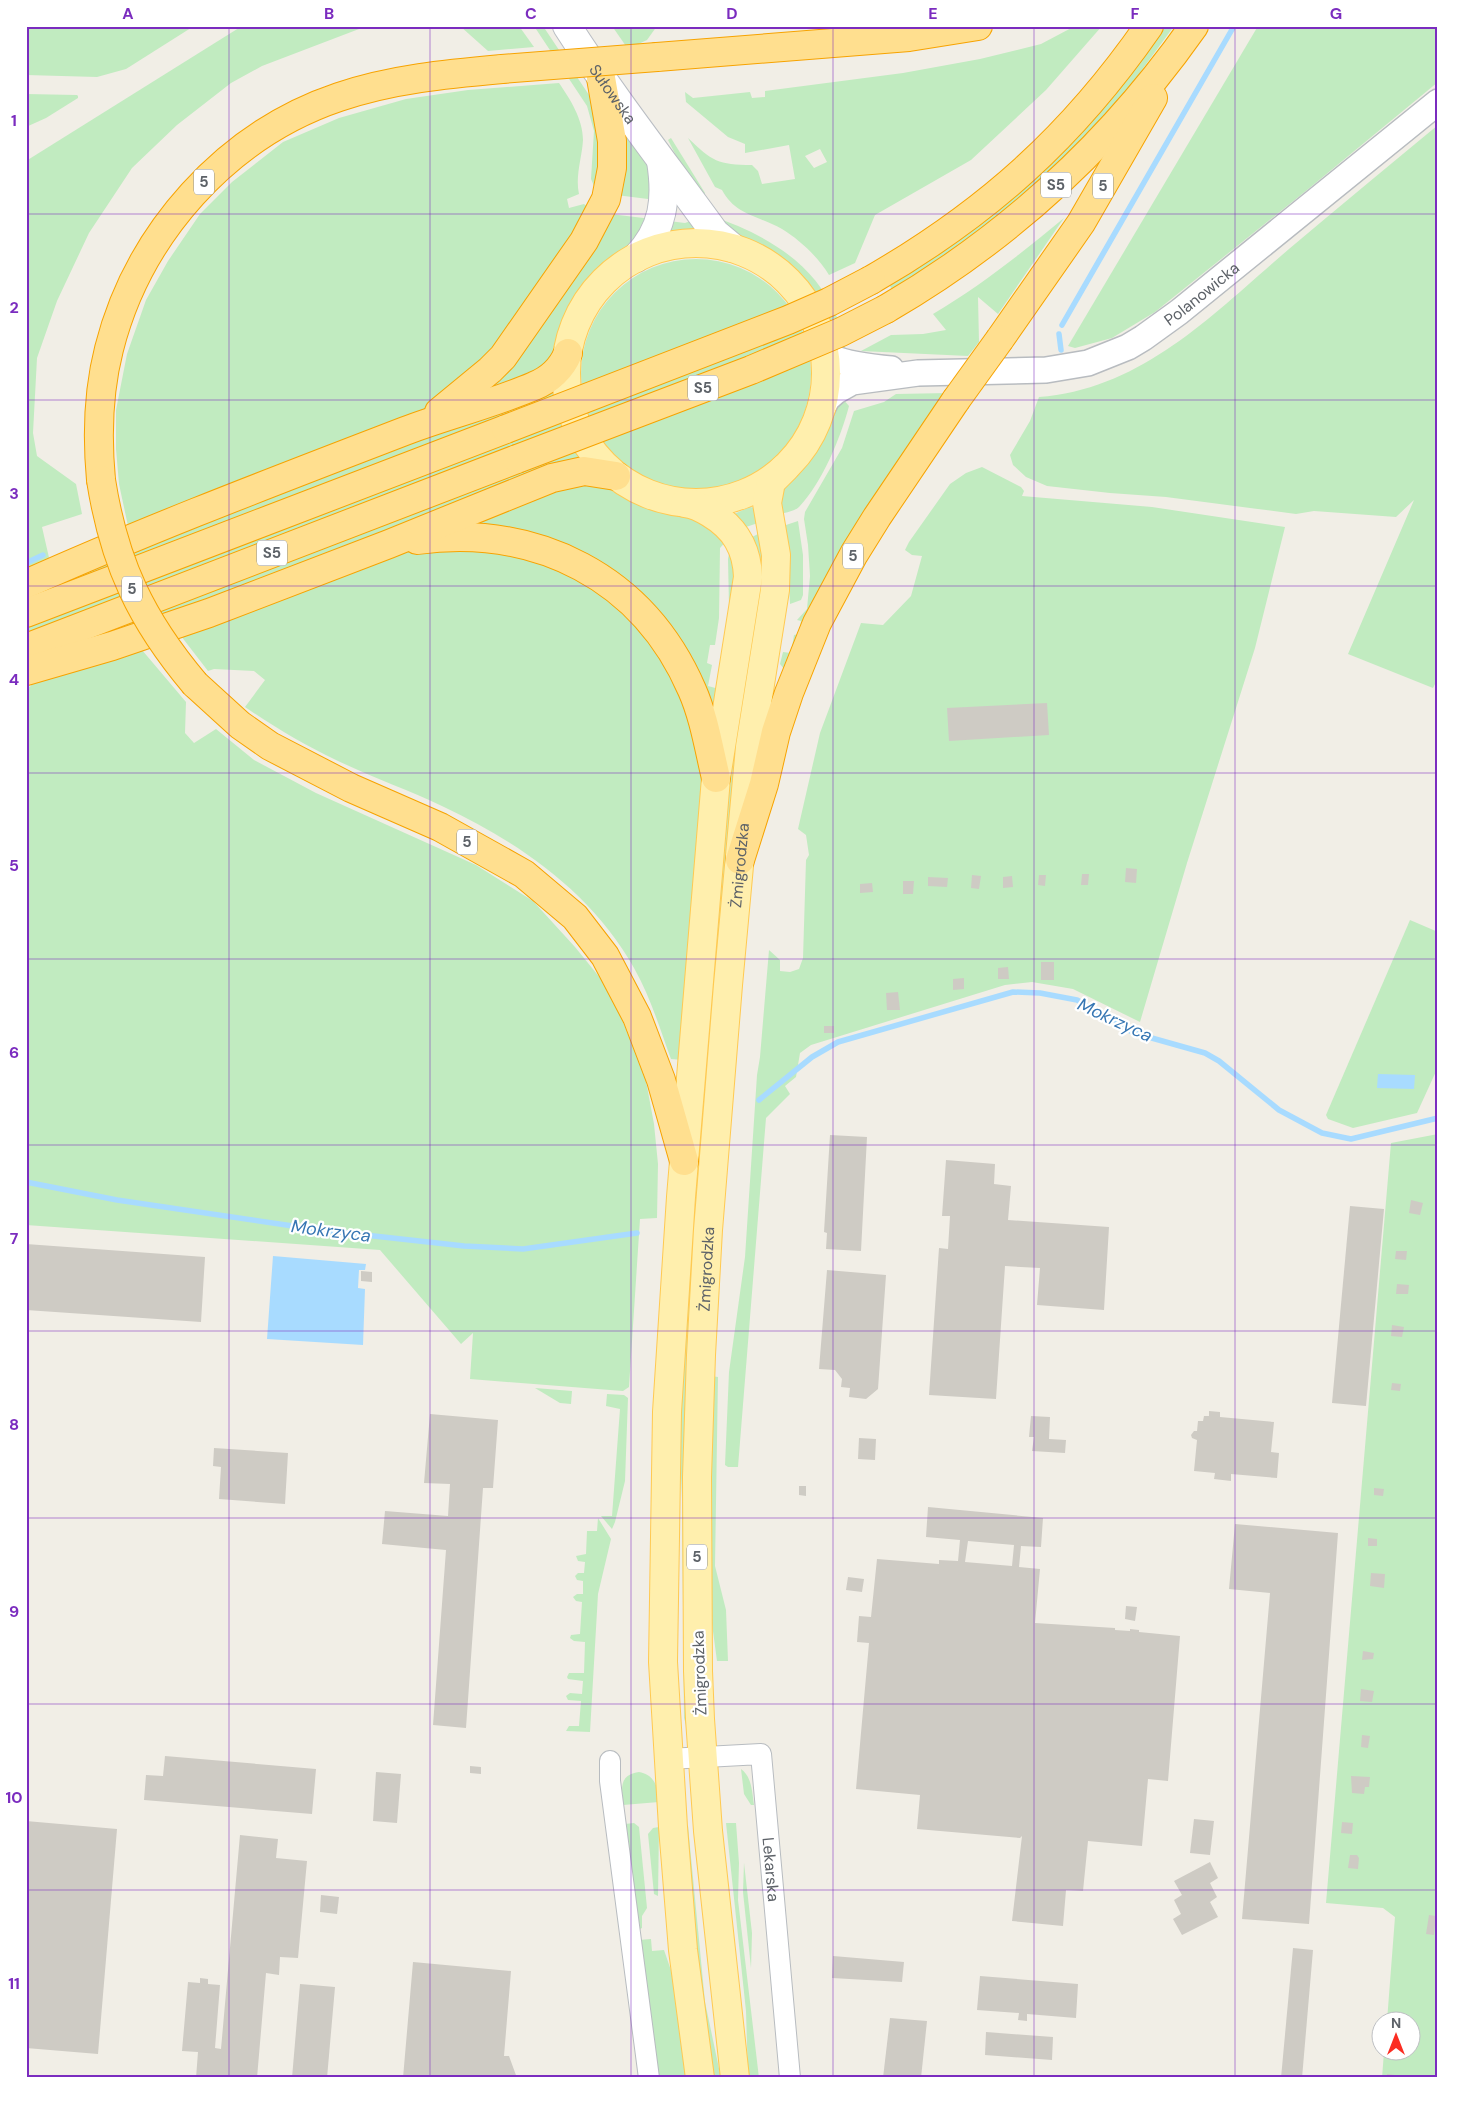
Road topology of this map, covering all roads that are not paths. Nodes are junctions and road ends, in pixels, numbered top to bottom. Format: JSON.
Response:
{"nodes":[{"id":1,"x":567,"y":26,"type":"edge"},
{"id":2,"x":978,"y":26,"type":"edge"},
{"id":3,"x":1149,"y":26,"type":"edge"},
{"id":4,"x":1194,"y":26,"type":"edge"},
{"id":5,"x":601,"y":78,"type":"junction"},
{"id":6,"x":1438,"y":102,"type":"edge"},
{"id":7,"x":662,"y":161,"type":"junction"},
{"id":8,"x":733,"y":248,"type":"junction"},
{"id":9,"x":636,"y":258,"type":"junction"},
{"id":10,"x":822,"y":343,"type":"junction"},
{"id":11,"x":568,"y":353,"type":"junction"},
{"id":12,"x":918,"y":373,"type":"junction"},
{"id":13,"x":820,"y":411,"type":"junction"},
{"id":14,"x":415,"y":428,"type":"junction"},
{"id":15,"x":785,"y":468,"type":"junction"},
{"id":16,"x":616,"y":476,"type":"junction"},
{"id":17,"x":685,"y":503,"type":"junction"},
{"id":18,"x":389,"y":544,"type":"junction"},
{"id":19,"x":26,"y":584,"type":"edge"},
{"id":20,"x":26,"y":613,"type":"edge"},
{"id":21,"x":26,"y":648,"type":"edge"},
{"id":22,"x":26,"y":671,"type":"edge"},
{"id":23,"x":716,"y":778,"type":"junction"},
{"id":24,"x":740,"y":860,"type":"junction"},
{"id":25,"x":684,"y":1161,"type":"junction"},
{"id":26,"x":703,"y":1758,"type":"junction"},
{"id":27,"x":668,"y":1759,"type":"junction"},
{"id":28,"x":610,"y":1761,"type":"dead end"},
{"id":29,"x":649,"y":2078,"type":"edge"},
{"id":30,"x":700,"y":2078,"type":"edge"},
{"id":31,"x":734,"y":2078,"type":"edge"},
{"id":32,"x":790,"y":2078,"type":"edge"}],
"edges":[{"from":1,"to":5,"type":"main road","name":"Sułowska"},
{"from":2,"to":25,"type":"highway","number":"5","bridge":true},
{"from":3,"to":20,"type":"highway","number":"S5","bridge":true},
{"from":4,"to":21,"type":"highway","number":"S5","bridge":true},
{"from":4,"to":24,"type":"highway","number":"5","bridge":true},
{"from":5,"to":7,"type":"main road","name":"Sułowska"},
{"from":5,"to":14,"type":"highway"},
{"from":6,"to":12,"type":"street","name":"Polanowicka"},
{"from":7,"to":8,"type":"main road","name":"Sułowska"},
{"from":7,"to":9,"type":"main road"},
{"from":8,"to":9,"type":"main road"},
{"from":8,"to":10,"type":"main road"},
{"from":9,"to":11,"type":"main road"},
{"from":10,"to":12,"type":"street","name":"Polanowicka"},
{"from":10,"to":13,"type":"main road"},
{"from":11,"to":14,"type":"highway"},
{"from":11,"to":16,"type":"main road"},
{"from":12,"to":13,"type":"street","name":"Polanowicka"},
{"from":13,"to":15,"type":"main road"},
{"from":14,"to":19,"type":"highway"},
{"from":15,"to":17,"type":"main road"},
{"from":15,"to":24,"type":"main road","name":"Żmigrodzka"},
{"from":16,"to":17,"type":"main road"},
{"from":16,"to":18,"type":"highway"},
{"from":17,"to":23,"type":"main road","name":"Żmigrodzka"},
{"from":18,"to":22,"type":"highway"},
{"from":18,"to":23,"type":"highway"},
{"from":23,"to":25,"type":"main road","name":"Żmigrodzka"},
{"from":24,"to":26,"type":"main road","name":"Żmigrodzka","number":"5"},
{"from":25,"to":27,"type":"main road","name":"Żmigrodzka","number":"5"},
{"from":26,"to":27,"type":"street","name":"Lekarska"},
{"from":26,"to":31,"type":"main road","name":"Żmigrodzka","number":"5"},
{"from":26,"to":32,"type":"street","name":"Lekarska"},
{"from":27,"to":30,"type":"main road","name":"Żmigrodzka","number":"5"},
{"from":28,"to":29,"type":"street"}]}
